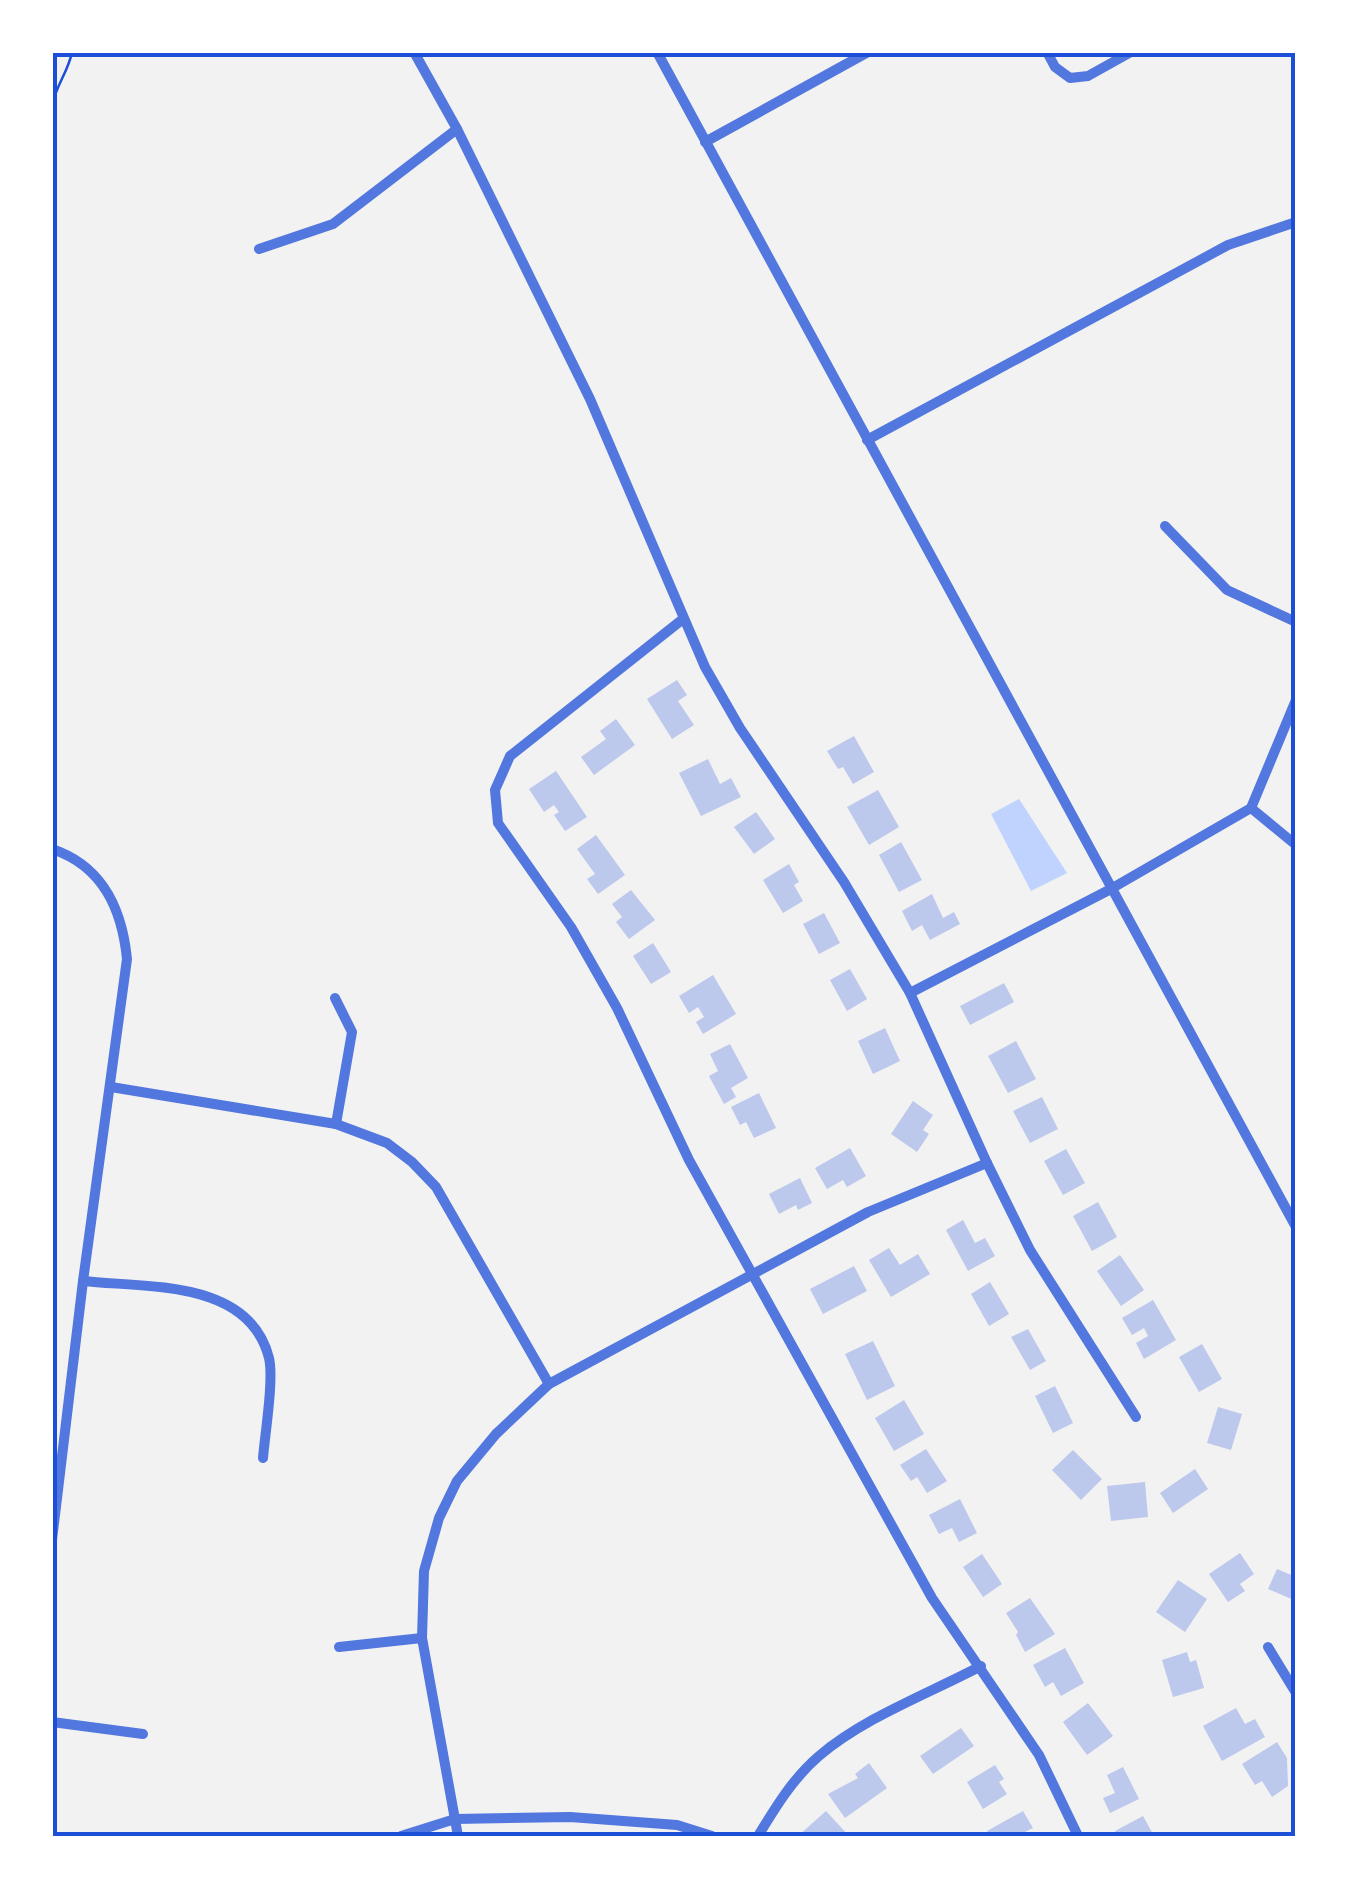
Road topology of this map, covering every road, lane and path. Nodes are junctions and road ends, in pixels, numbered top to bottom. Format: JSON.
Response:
{"nodes":[{"id":1,"x":72,"y":52,"type":"edge"},
{"id":2,"x":414,"y":52,"type":"edge"},
{"id":3,"x":657,"y":52,"type":"edge"},
{"id":4,"x":868,"y":52,"type":"edge"},
{"id":5,"x":1047,"y":52,"type":"edge"},
{"id":6,"x":1130,"y":52,"type":"edge"},
{"id":7,"x":52,"y":107,"type":"edge"},
{"id":8,"x":457,"y":129,"type":"junction"},
{"id":9,"x":704,"y":142,"type":"junction"},
{"id":10,"x":1296,"y":222,"type":"edge"},
{"id":11,"x":260,"y":249,"type":"dead end"},
{"id":12,"x":867,"y":440,"type":"junction"},
{"id":13,"x":1166,"y":526,"type":"dead end"},
{"id":14,"x":683,"y":620,"type":"junction"},
{"id":15,"x":1296,"y":622,"type":"edge"},
{"id":16,"x":1296,"y":700,"type":"edge"},
{"id":17,"x":1252,"y":808,"type":"junction"},
{"id":18,"x":1296,"y":845,"type":"edge"},
{"id":19,"x":52,"y":849,"type":"edge"},
{"id":20,"x":1110,"y":890,"type":"junction"},
{"id":21,"x":910,"y":992,"type":"junction"},
{"id":22,"x":336,"y":998,"type":"dead end"},
{"id":23,"x":111,"y":1087,"type":"junction"},
{"id":24,"x":336,"y":1124,"type":"junction"},
{"id":25,"x":987,"y":1163,"type":"junction"},
{"id":26,"x":1296,"y":1227,"type":"edge"},
{"id":27,"x":753,"y":1275,"type":"junction"},
{"id":28,"x":83,"y":1281,"type":"junction"},
{"id":29,"x":549,"y":1384,"type":"junction"},
{"id":30,"x":1136,"y":1417,"type":"dead end"},
{"id":31,"x":263,"y":1458,"type":"dead end"},
{"id":32,"x":52,"y":1540,"type":"edge"},
{"id":33,"x":422,"y":1638,"type":"junction"},
{"id":34,"x":339,"y":1646,"type":"dead end"},
{"id":35,"x":1268,"y":1647,"type":"dead end"},
{"id":36,"x":981,"y":1666,"type":"junction"},
{"id":37,"x":1296,"y":1693,"type":"edge"},
{"id":38,"x":52,"y":1722,"type":"edge"},
{"id":39,"x":143,"y":1734,"type":"dead end"},
{"id":40,"x":456,"y":1819,"type":"junction"},
{"id":41,"x":401,"y":1836,"type":"edge"},
{"id":42,"x":458,"y":1836,"type":"edge"},
{"id":43,"x":712,"y":1836,"type":"edge"},
{"id":44,"x":758,"y":1836,"type":"edge"},
{"id":45,"x":1078,"y":1836,"type":"edge"}],
"edges":[{"from":1,"to":7,"type":"path"},
{"from":2,"to":8,"type":"street"},
{"from":3,"to":9,"type":"street"},
{"from":4,"to":9,"type":"street"},
{"from":5,"to":6,"type":"street"},
{"from":8,"to":11,"type":"street"},
{"from":8,"to":14,"type":"street"},
{"from":9,"to":12,"type":"street"},
{"from":10,"to":12,"type":"street"},
{"from":12,"to":20,"type":"street"},
{"from":13,"to":15,"type":"street"},
{"from":14,"to":21,"type":"street"},
{"from":14,"to":27,"type":"street"},
{"from":16,"to":17,"type":"street"},
{"from":17,"to":18,"type":"street"},
{"from":17,"to":20,"type":"street"},
{"from":19,"to":23,"type":"street"},
{"from":20,"to":21,"type":"street"},
{"from":20,"to":26,"type":"street"},
{"from":21,"to":25,"type":"street"},
{"from":22,"to":24,"type":"street"},
{"from":23,"to":24,"type":"street"},
{"from":23,"to":28,"type":"street"},
{"from":24,"to":29,"type":"street"},
{"from":25,"to":27,"type":"street"},
{"from":25,"to":30,"type":"street"},
{"from":27,"to":29,"type":"street"},
{"from":27,"to":36,"type":"street"},
{"from":28,"to":31,"type":"street"},
{"from":28,"to":32,"type":"street"},
{"from":29,"to":33,"type":"street"},
{"from":33,"to":34,"type":"street"},
{"from":33,"to":40,"type":"street"},
{"from":35,"to":37,"type":"street"},
{"from":36,"to":44,"type":"street"},
{"from":36,"to":45,"type":"street"},
{"from":38,"to":39,"type":"street"},
{"from":40,"to":41,"type":"street"},
{"from":40,"to":42,"type":"street"},
{"from":40,"to":43,"type":"street"}]}
